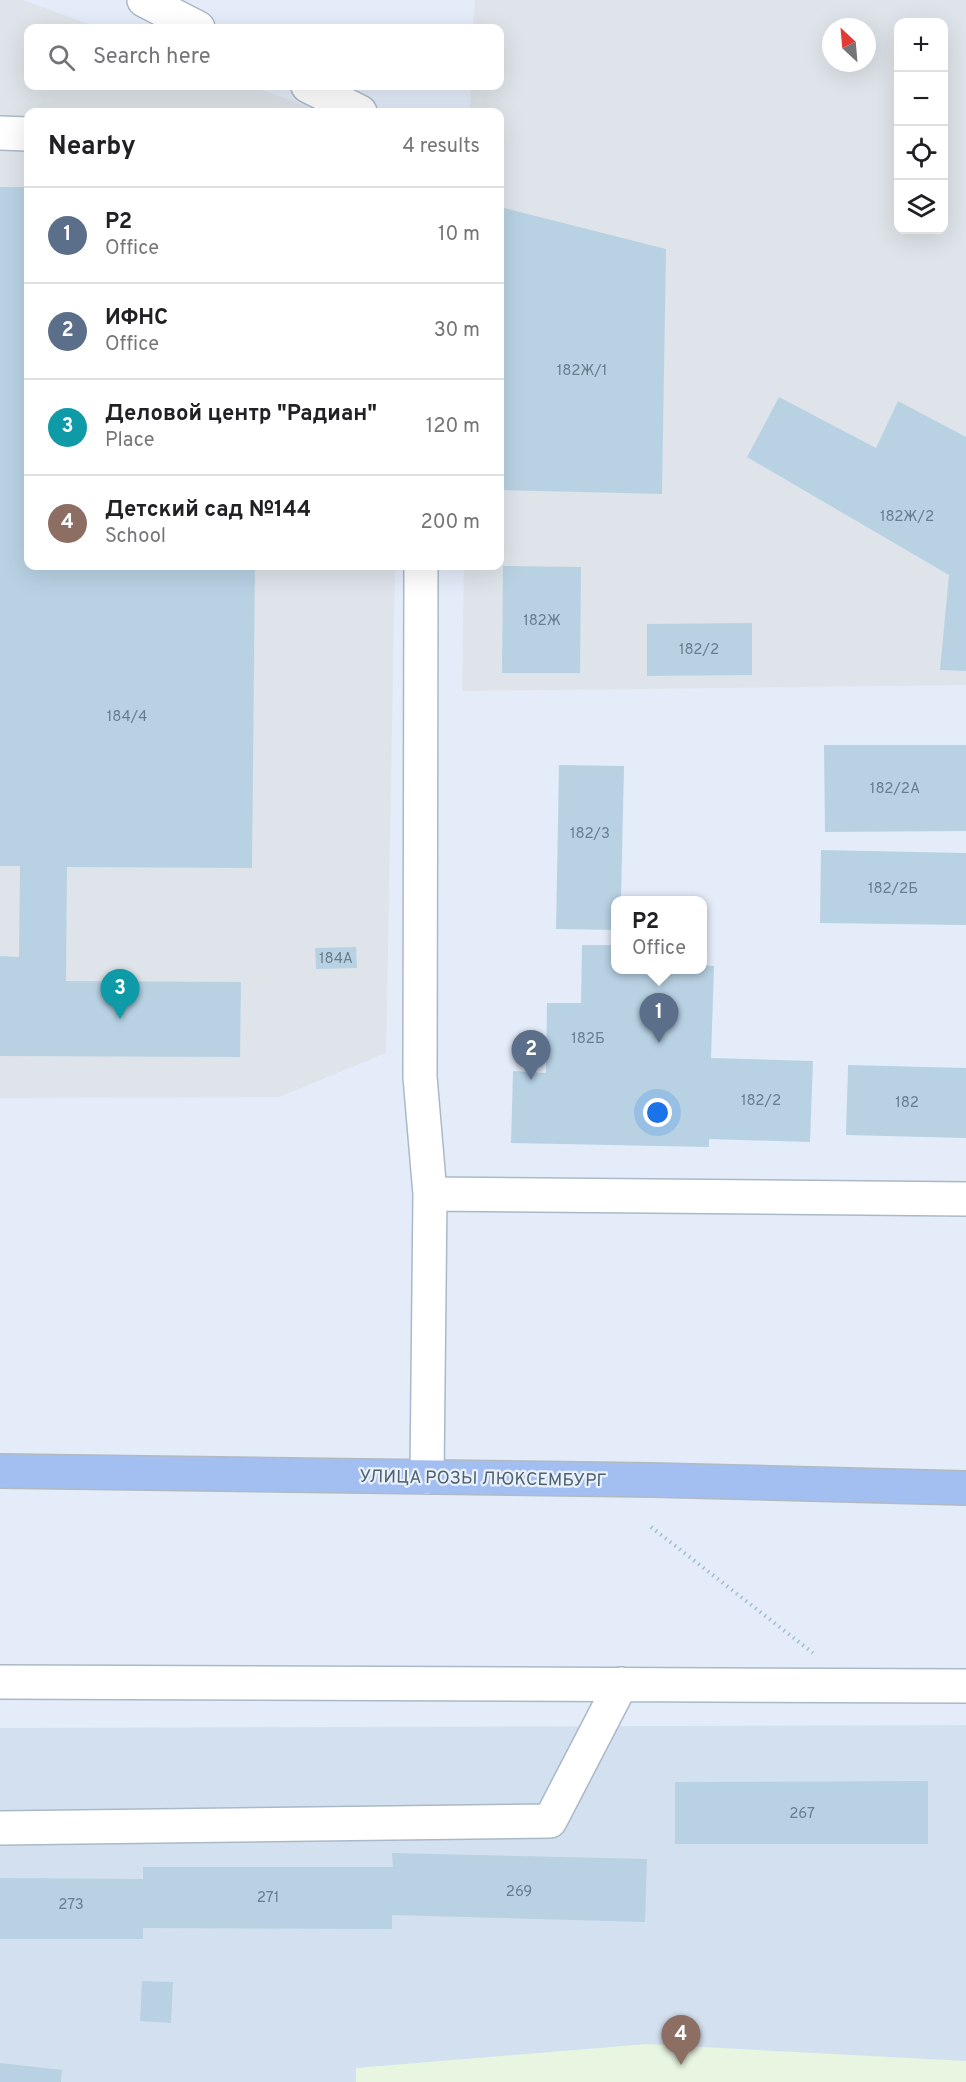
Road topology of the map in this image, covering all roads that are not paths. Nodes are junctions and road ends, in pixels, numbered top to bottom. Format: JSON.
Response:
{"nodes":[{"id":1,"x":144,"y":0,"type":"edge"},
{"id":2,"x":190,"y":24,"type":"edge"},
{"id":3,"x":316,"y":90,"type":"edge"},
{"id":4,"x":352,"y":108,"type":"edge"},
{"id":5,"x":0,"y":132,"type":"edge"},
{"id":6,"x":24,"y":134,"type":"edge"},
{"id":7,"x":421,"y":570,"type":"edge"},
{"id":8,"x":430,"y":1194,"type":"junction"},
{"id":9,"x":966,"y":1200,"type":"edge"},
{"id":10,"x":0,"y":1471,"type":"edge"},
{"id":11,"x":427,"y":1477,"type":"junction"},
{"id":12,"x":966,"y":1488,"type":"edge"},
{"id":13,"x":0,"y":1682,"type":"edge"},
{"id":14,"x":621,"y":1684,"type":"junction"},
{"id":15,"x":966,"y":1686,"type":"edge"},
{"id":16,"x":0,"y":1828,"type":"edge"}],
"edges":[{"from":1,"to":2,"type":"street"},
{"from":3,"to":4,"type":"street"},
{"from":5,"to":6,"type":"street"},
{"from":7,"to":8,"type":"street"},
{"from":8,"to":9,"type":"street"},
{"from":8,"to":11,"type":"street"},
{"from":10,"to":11,"type":"main road","name":"УЛИЦА РОЗЫ ЛЮКСЕМБУРГ"},
{"from":11,"to":12,"type":"main road","name":"УЛИЦА РОЗЫ ЛЮКСЕМБУРГ"},
{"from":13,"to":14,"type":"street"},
{"from":14,"to":15,"type":"street"},
{"from":14,"to":16,"type":"street"}]}
